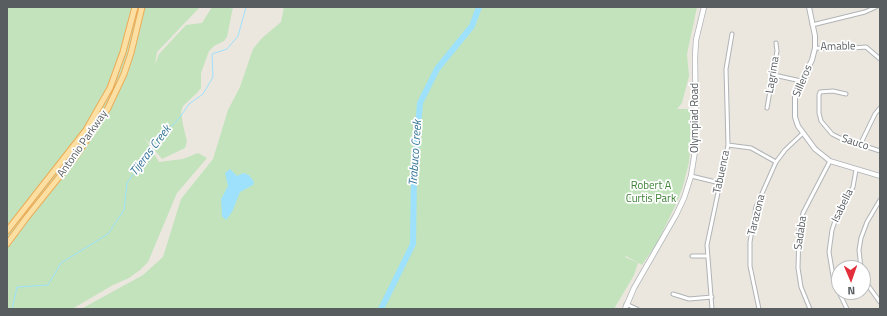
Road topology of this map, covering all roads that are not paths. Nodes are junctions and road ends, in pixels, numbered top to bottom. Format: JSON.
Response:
{"nodes":[{"id":1,"x":134,"y":7,"type":"edge"},
{"id":2,"x":142,"y":7,"type":"edge"},
{"id":3,"x":704,"y":7,"type":"edge"},
{"id":4,"x":809,"y":7,"type":"edge"},
{"id":5,"x":876,"y":7,"type":"edge"},
{"id":6,"x":812,"y":25,"type":"junction"},
{"id":7,"x":732,"y":34,"type":"dead end"},
{"id":8,"x":776,"y":42,"type":"dead end"},
{"id":9,"x":815,"y":48,"type":"junction"},
{"id":10,"x":880,"y":59,"type":"edge"},
{"id":11,"x":774,"y":75,"type":"junction"},
{"id":12,"x":801,"y":81,"type":"junction"},
{"id":13,"x":846,"y":94,"type":"dead end"},
{"id":14,"x":767,"y":108,"type":"dead end"},
{"id":15,"x":880,"y":108,"type":"edge"},
{"id":16,"x":802,"y":134,"type":"junction"},
{"id":17,"x":728,"y":145,"type":"junction"},
{"id":18,"x":860,"y":145,"type":"junction"},
{"id":19,"x":880,"y":151,"type":"edge"},
{"id":20,"x":830,"y":161,"type":"junction"},
{"id":21,"x":776,"y":162,"type":"junction"},
{"id":22,"x":856,"y":170,"type":"junction"},
{"id":23,"x":691,"y":176,"type":"junction"},
{"id":24,"x":880,"y":176,"type":"edge"},
{"id":25,"x":720,"y":183,"type":"junction"},
{"id":26,"x":880,"y":200,"type":"edge"},
{"id":27,"x":7,"y":231,"type":"edge"},
{"id":28,"x":7,"y":244,"type":"edge"},
{"id":29,"x":692,"y":256,"type":"dead end"},
{"id":30,"x":707,"y":256,"type":"junction"},
{"id":31,"x":860,"y":260,"type":"edge"},
{"id":32,"x":871,"y":290,"type":"edge"},
{"id":33,"x":673,"y":294,"type":"dead end"},
{"id":34,"x":712,"y":297,"type":"junction"},
{"id":35,"x":880,"y":302,"type":"edge"},
{"id":36,"x":626,"y":307,"type":"edge"},
{"id":37,"x":637,"y":309,"type":"edge"},
{"id":38,"x":712,"y":309,"type":"edge"},
{"id":39,"x":759,"y":309,"type":"edge"},
{"id":40,"x":810,"y":309,"type":"edge"},
{"id":41,"x":847,"y":309,"type":"edge"}],
"edges":[{"from":1,"to":27,"type":"main road","name":"Antonio Parkway"},
{"from":2,"to":28,"type":"main road","name":"Antonio Parkway"},
{"from":3,"to":23,"type":"main road","name":"Olympiad Road"},
{"from":4,"to":6,"type":"street","name":"Silleros"},
{"from":5,"to":6,"type":"street"},
{"from":6,"to":9,"type":"street","name":"Silleros"},
{"from":7,"to":17,"type":"street","name":"Tabuenca"},
{"from":8,"to":11,"type":"street","name":"Lagrima"},
{"from":9,"to":10,"type":"street","name":"Amable"},
{"from":9,"to":12,"type":"street","name":"Silleros"},
{"from":11,"to":12,"type":"street"},
{"from":11,"to":14,"type":"street","name":"Lagrima"},
{"from":12,"to":16,"type":"street","name":"Silleros"},
{"from":13,"to":18,"type":"street","name":"Sauco"},
{"from":15,"to":18,"type":"street"},
{"from":16,"to":20,"type":"street","name":"Silleros"},
{"from":16,"to":21,"type":"street","name":"Tarazona"},
{"from":17,"to":21,"type":"street"},
{"from":17,"to":25,"type":"street","name":"Tabuenca"},
{"from":18,"to":19,"type":"street","name":"Sauco"},
{"from":20,"to":22,"type":"street","name":"Silleros"},
{"from":20,"to":40,"type":"street","name":"Sadaba"},
{"from":21,"to":39,"type":"street","name":"Tarazona"},
{"from":22,"to":24,"type":"street","name":"Silleros"},
{"from":22,"to":41,"type":"street","name":"Isabella"},
{"from":23,"to":25,"type":"street"},
{"from":23,"to":36,"type":"main road","name":"Olympiad Road"},
{"from":25,"to":30,"type":"street","name":"Tabuenca"},
{"from":26,"to":31,"type":"street"},
{"from":29,"to":30,"type":"street"},
{"from":30,"to":34,"type":"street","name":"Tabuenca"},
{"from":32,"to":35,"type":"street"},
{"from":33,"to":34,"type":"street"},
{"from":34,"to":38,"type":"street","name":"Tabuenca"},
{"from":36,"to":37,"type":"street"}]}
